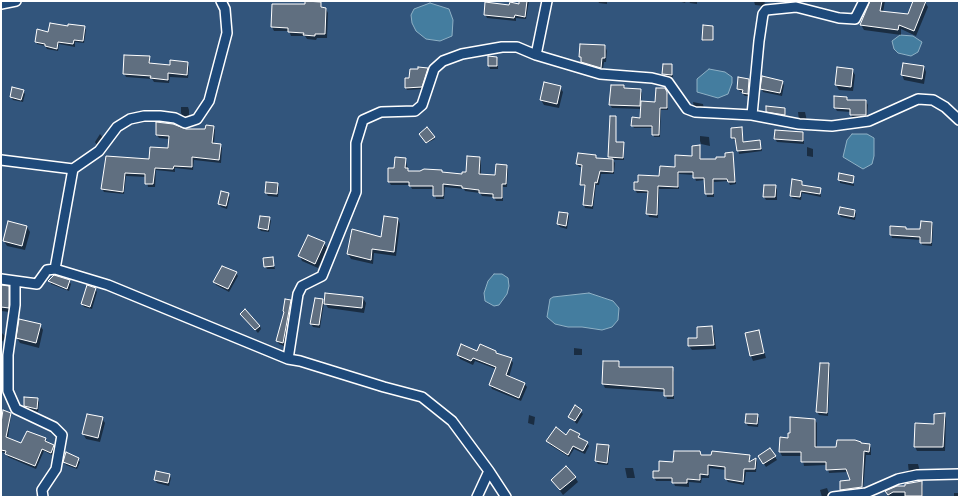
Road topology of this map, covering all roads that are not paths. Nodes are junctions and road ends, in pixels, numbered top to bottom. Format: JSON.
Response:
{"nodes":[{"id":1,"x":16,"y":1,"type":"edge"},
{"id":2,"x":221,"y":1,"type":"edge"},
{"id":3,"x":547,"y":1,"type":"edge"},
{"id":4,"x":864,"y":1,"type":"edge"},
{"id":5,"x":1,"y":4,"type":"edge"},
{"id":6,"x":536,"y":55,"type":"junction"},
{"id":7,"x":752,"y":115,"type":"junction"},
{"id":8,"x":959,"y":120,"type":"edge"},
{"id":9,"x":1,"y":160,"type":"edge"},
{"id":10,"x":73,"y":169,"type":"junction"},
{"id":11,"x":55,"y":269,"type":"junction"},
{"id":12,"x":1,"y":279,"type":"edge"},
{"id":13,"x":15,"y":282,"type":"junction"},
{"id":14,"x":288,"y":359,"type":"junction"},
{"id":15,"x":489,"y":471,"type":"junction"},
{"id":16,"x":959,"y":474,"type":"edge"},
{"id":17,"x":43,"y":497,"type":"edge"},
{"id":18,"x":478,"y":497,"type":"edge"},
{"id":19,"x":506,"y":497,"type":"edge"},
{"id":20,"x":833,"y":497,"type":"edge"}],
"edges":[{"from":1,"to":5,"type":"street"},
{"from":2,"to":10,"type":"street"},
{"from":3,"to":6,"type":"street"},
{"from":4,"to":7,"type":"street"},
{"from":6,"to":7,"type":"street"},
{"from":6,"to":14,"type":"street"},
{"from":7,"to":8,"type":"street"},
{"from":9,"to":10,"type":"street"},
{"from":10,"to":11,"type":"street"},
{"from":11,"to":13,"type":"street"},
{"from":11,"to":14,"type":"street"},
{"from":12,"to":13,"type":"street"},
{"from":13,"to":17,"type":"street"},
{"from":14,"to":15,"type":"street"},
{"from":15,"to":18,"type":"street"},
{"from":15,"to":19,"type":"street"},
{"from":16,"to":20,"type":"street"}]}
